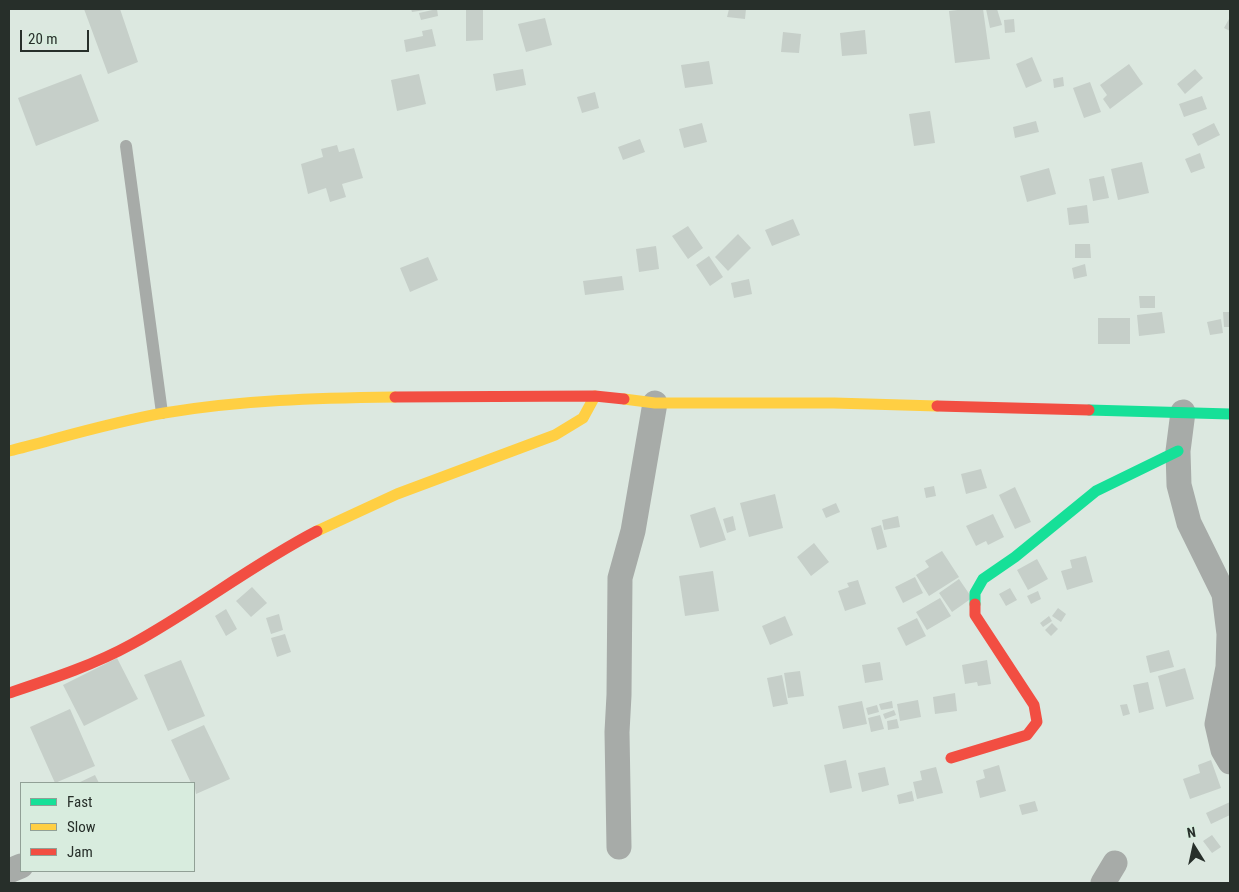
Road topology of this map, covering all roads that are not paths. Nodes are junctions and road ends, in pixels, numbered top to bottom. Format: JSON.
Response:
{"nodes":[{"id":1,"x":126,"y":146,"type":"dead end"},
{"id":2,"x":594,"y":396,"type":"junction"},
{"id":3,"x":655,"y":403,"type":"junction"},
{"id":4,"x":162,"y":412,"type":"junction"},
{"id":5,"x":1183,"y":412,"type":"junction"},
{"id":6,"x":1230,"y":414,"type":"edge"},
{"id":7,"x":9,"y":451,"type":"edge"},
{"id":8,"x":1178,"y":451,"type":"junction"},
{"id":9,"x":9,"y":693,"type":"edge"},
{"id":10,"x":951,"y":758,"type":"dead end"},
{"id":11,"x":1230,"y":762,"type":"edge"},
{"id":12,"x":619,"y":847,"type":"dead end"}],
"edges":[{"from":1,"to":4,"type":"lane"},
{"from":2,"to":3,"type":"main road"},
{"from":2,"to":4,"type":"main road"},
{"from":2,"to":9,"type":"main road"},
{"from":3,"to":5,"type":"main road"},
{"from":3,"to":12,"type":"street"},
{"from":4,"to":7,"type":"main road"},
{"from":5,"to":6,"type":"main road"},
{"from":5,"to":8,"type":"street"},
{"from":8,"to":10,"type":"main road"},
{"from":8,"to":11,"type":"street"}]}
